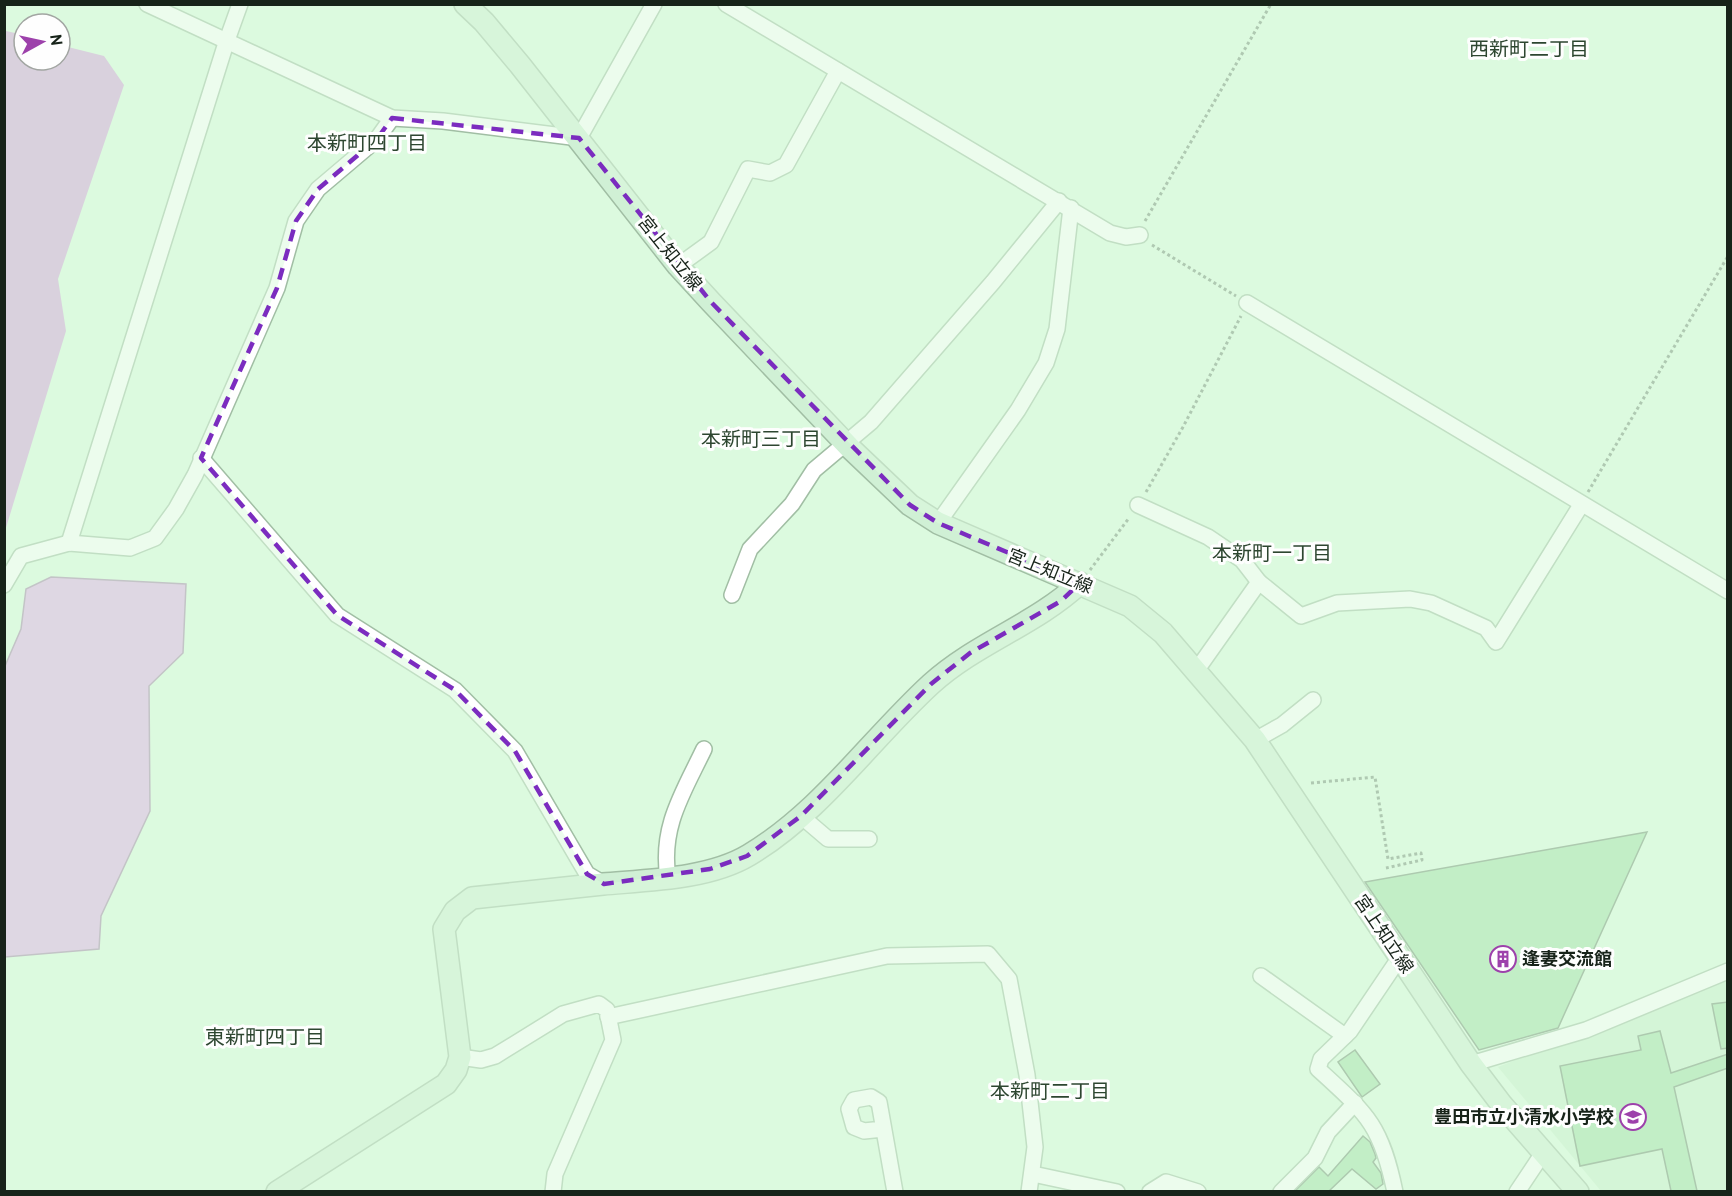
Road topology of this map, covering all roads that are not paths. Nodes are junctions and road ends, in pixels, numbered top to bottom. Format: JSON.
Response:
{"nodes":[{"id":1,"x":147,"y":4,"type":"edge"},
{"id":2,"x":240,"y":4,"type":"edge"},
{"id":3,"x":465,"y":4,"type":"edge"},
{"id":4,"x":654,"y":4,"type":"edge"},
{"id":5,"x":726,"y":4,"type":"edge"},
{"id":6,"x":226,"y":43,"type":"junction"},
{"id":7,"x":838,"y":71,"type":"junction"},
{"id":8,"x":392,"y":118,"type":"junction"},
{"id":9,"x":579,"y":138,"type":"junction"},
{"id":10,"x":1065,"y":205,"type":"junction"},
{"id":11,"x":1140,"y":235,"type":"road end"},
{"id":12,"x":678,"y":266,"type":"junction"},
{"id":13,"x":1247,"y":303,"type":"road end"},
{"id":14,"x":847,"y":443,"type":"junction"},
{"id":15,"x":201,"y":458,"type":"junction"},
{"id":16,"x":1138,"y":505,"type":"road end"},
{"id":17,"x":1581,"y":505,"type":"junction"},
{"id":18,"x":938,"y":523,"type":"junction"},
{"id":19,"x":69,"y":543,"type":"junction"},
{"id":20,"x":1259,"y":582,"type":"junction"},
{"id":21,"x":1080,"y":583,"type":"junction"},
{"id":22,"x":4,"y":585,"type":"edge"},
{"id":23,"x":1728,"y":591,"type":"edge"},
{"id":24,"x":732,"y":595,"type":"dead end"},
{"id":25,"x":1196,"y":671,"type":"junction"},
{"id":26,"x":1313,"y":700,"type":"dead end"},
{"id":27,"x":1255,"y":741,"type":"junction"},
{"id":28,"x":704,"y":749,"type":"dead end"},
{"id":29,"x":801,"y":816,"type":"junction"},
{"id":30,"x":869,"y":839,"type":"dead end"},
{"id":31,"x":668,"y":878,"type":"junction"},
{"id":32,"x":604,"y":884,"type":"junction"},
{"id":33,"x":1400,"y":957,"type":"junction"},
{"id":34,"x":1728,"y":971,"type":"edge"},
{"id":35,"x":1261,"y":976,"type":"dead end"},
{"id":36,"x":608,"y":1017,"type":"junction"},
{"id":37,"x":1345,"y":1036,"type":"junction"},
{"id":38,"x":460,"y":1057,"type":"junction"},
{"id":39,"x":1471,"y":1064,"type":"junction"},
{"id":40,"x":1355,"y":1103,"type":"junction"},
{"id":41,"x":883,"y":1129,"type":"dead end"},
{"id":42,"x":1543,"y":1153,"type":"junction"},
{"id":43,"x":1033,"y":1174,"type":"junction"},
{"id":44,"x":277,"y":1191,"type":"edge"},
{"id":45,"x":554,"y":1191,"type":"edge"},
{"id":46,"x":895,"y":1191,"type":"edge"},
{"id":47,"x":1029,"y":1191,"type":"edge"},
{"id":48,"x":1117,"y":1191,"type":"edge"},
{"id":49,"x":1150,"y":1191,"type":"edge"},
{"id":50,"x":1198,"y":1191,"type":"edge"},
{"id":51,"x":1281,"y":1191,"type":"edge"},
{"id":52,"x":1395,"y":1191,"type":"edge"},
{"id":53,"x":1517,"y":1191,"type":"edge"},
{"id":54,"x":1578,"y":1191,"type":"edge"}],
"edges":[{"from":1,"to":6,"type":"street"},
{"from":2,"to":6,"type":"street"},
{"from":3,"to":9,"type":"main road","name":"宮上知立線"},
{"from":4,"to":9,"type":"street"},
{"from":5,"to":7,"type":"street"},
{"from":6,"to":8,"type":"street"},
{"from":6,"to":19,"type":"street"},
{"from":7,"to":10,"type":"street"},
{"from":7,"to":12,"type":"street"},
{"from":8,"to":9,"type":"street"},
{"from":8,"to":15,"type":"street"},
{"from":9,"to":12,"type":"main road","name":"宮上知立線"},
{"from":10,"to":11,"type":"street"},
{"from":10,"to":14,"type":"street"},
{"from":10,"to":18,"type":"street"},
{"from":12,"to":14,"type":"main road","name":"宮上知立線"},
{"from":13,"to":17,"type":"street"},
{"from":14,"to":18,"type":"main road","name":"宮上知立線"},
{"from":14,"to":24,"type":"street"},
{"from":15,"to":19,"type":"street"},
{"from":15,"to":32,"type":"street"},
{"from":16,"to":20,"type":"street"},
{"from":17,"to":20,"type":"street"},
{"from":17,"to":23,"type":"street"},
{"from":18,"to":21,"type":"main road","name":"宮上知立線"},
{"from":19,"to":22,"type":"street"},
{"from":20,"to":25,"type":"street"},
{"from":21,"to":25,"type":"main road","name":"宮上知立線"},
{"from":21,"to":29,"type":"main road"},
{"from":25,"to":27,"type":"main road","name":"宮上知立線"},
{"from":26,"to":27,"type":"street"},
{"from":27,"to":33,"type":"main road","name":"宮上知立線"},
{"from":28,"to":31,"type":"street"},
{"from":29,"to":30,"type":"street"},
{"from":29,"to":31,"type":"main road"},
{"from":31,"to":32,"type":"main road"},
{"from":32,"to":38,"type":"main road"},
{"from":33,"to":37,"type":"street"},
{"from":33,"to":39,"type":"main road","name":"宮上知立線"},
{"from":34,"to":39,"type":"street"},
{"from":35,"to":37,"type":"street"},
{"from":36,"to":38,"type":"street"},
{"from":36,"to":43,"type":"street"},
{"from":36,"to":45,"type":"street"},
{"from":37,"to":40,"type":"street"},
{"from":38,"to":44,"type":"main road"},
{"from":39,"to":42,"type":"main road","name":"宮上知立線"},
{"from":40,"to":51,"type":"street"},
{"from":40,"to":52,"type":"street"},
{"from":41,"to":46,"type":"street"},
{"from":42,"to":53,"type":"street"},
{"from":42,"to":54,"type":"main road","name":"宮上知立線"},
{"from":43,"to":47,"type":"street"},
{"from":43,"to":48,"type":"street"},
{"from":49,"to":50,"type":"street"}]}
